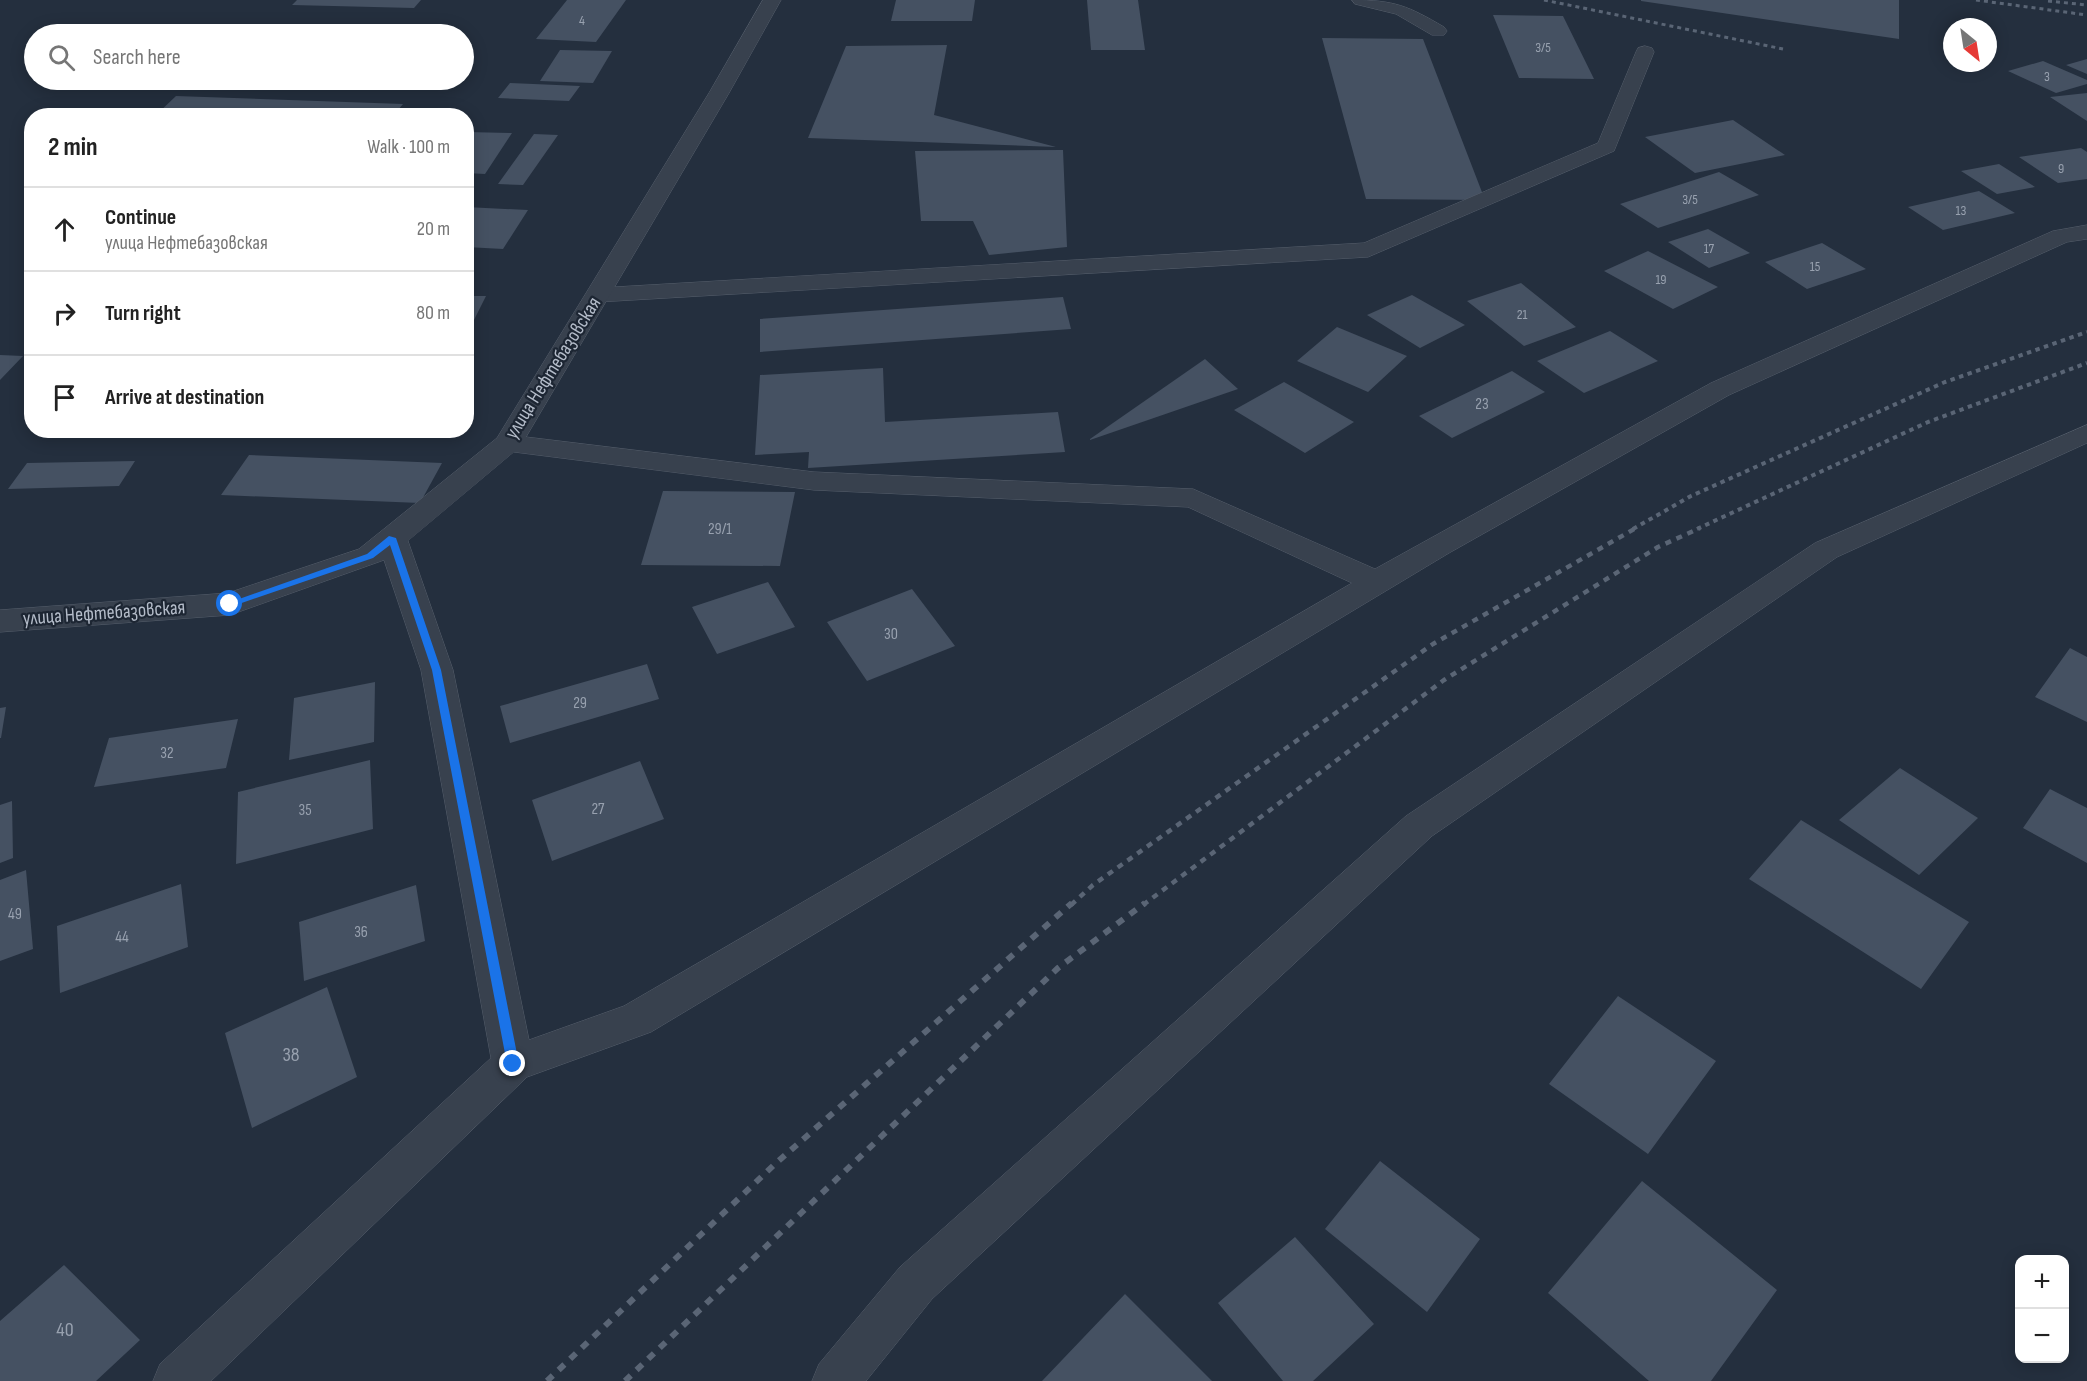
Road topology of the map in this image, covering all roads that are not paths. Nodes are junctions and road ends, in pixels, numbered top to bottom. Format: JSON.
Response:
{"nodes":[{"id":1,"x":772,"y":0,"type":"edge"},
{"id":2,"x":1361,"y":0,"type":"edge"},
{"id":3,"x":1438,"y":31,"type":"dead end"},
{"id":4,"x":1645,"y":52,"type":"dead end"},
{"id":5,"x":2087,"y":232,"type":"edge"},
{"id":6,"x":598,"y":295,"type":"junction"},
{"id":7,"x":2087,"y":433,"type":"edge"},
{"id":8,"x":508,"y":443,"type":"junction"},
{"id":9,"x":392,"y":538,"type":"junction"},
{"id":10,"x":1376,"y":582,"type":"junction"},
{"id":11,"x":0,"y":621,"type":"edge"},
{"id":12,"x":513,"y":1064,"type":"junction"},
{"id":13,"x":177,"y":1381,"type":"edge"},
{"id":14,"x":836,"y":1381,"type":"edge"}],
"edges":[{"from":1,"to":6,"type":"street","name":"улица Нефтебазовская"},
{"from":2,"to":3,"type":"lane"},
{"from":4,"to":6,"type":"lane"},
{"from":5,"to":10,"type":"street"},
{"from":6,"to":8,"type":"street","name":"улица Нефтебазовская"},
{"from":7,"to":14,"type":"street"},
{"from":8,"to":9,"type":"street","name":"улица Нефтебазовская"},
{"from":8,"to":10,"type":"street"},
{"from":9,"to":11,"type":"street","name":"улица Нефтебазовская"},
{"from":9,"to":12,"type":"street"},
{"from":10,"to":12,"type":"street"},
{"from":12,"to":13,"type":"street"}]}
